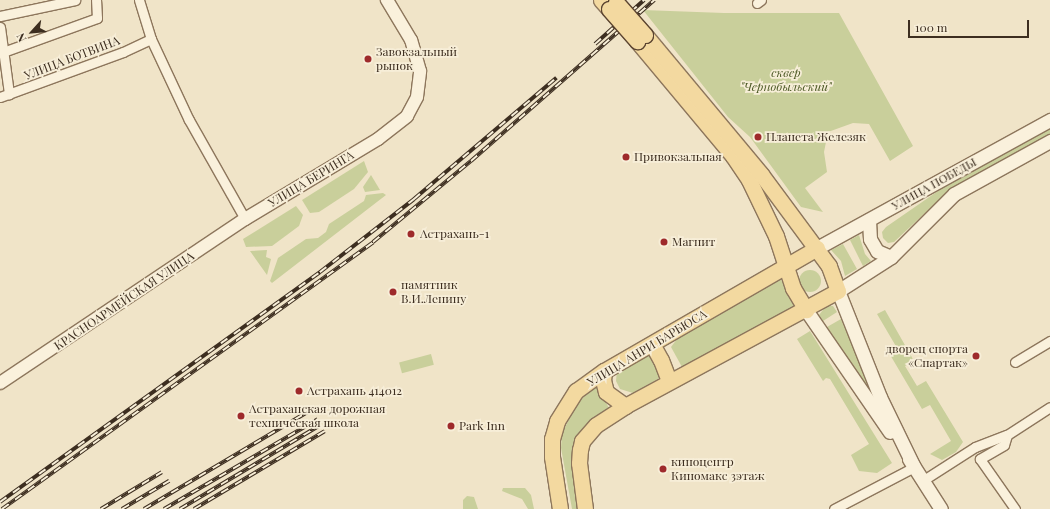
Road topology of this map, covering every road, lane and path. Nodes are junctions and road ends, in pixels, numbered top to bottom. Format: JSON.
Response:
{"nodes":[{"id":1,"x":75,"y":0,"type":"edge"},
{"id":2,"x":96,"y":0,"type":"edge"},
{"id":3,"x":139,"y":0,"type":"edge"},
{"id":4,"x":387,"y":0,"type":"edge"},
{"id":5,"x":610,"y":3,"type":"edge"},
{"id":6,"x":0,"y":16,"type":"edge"},
{"id":7,"x":0,"y":27,"type":"edge"},
{"id":8,"x":641,"y":38,"type":"junction"},
{"id":9,"x":151,"y":39,"type":"junction"},
{"id":10,"x":3,"y":52,"type":"junction"},
{"id":11,"x":9,"y":94,"type":"junction"},
{"id":12,"x":0,"y":97,"type":"edge"},
{"id":13,"x":1050,"y":120,"type":"edge"},
{"id":14,"x":1050,"y":141,"type":"edge"},
{"id":15,"x":244,"y":219,"type":"junction"},
{"id":16,"x":869,"y":220,"type":"junction"},
{"id":17,"x":817,"y":248,"type":"junction"},
{"id":18,"x":890,"y":258,"type":"junction"},
{"id":19,"x":785,"y":267,"type":"junction"},
{"id":20,"x":838,"y":291,"type":"junction"},
{"id":21,"x":806,"y":310,"type":"junction"},
{"id":22,"x":1050,"y":341,"type":"edge"},
{"id":23,"x":652,"y":344,"type":"junction"},
{"id":24,"x":1015,"y":362,"type":"dead end"},
{"id":25,"x":604,"y":371,"type":"junction"},
{"id":26,"x":669,"y":382,"type":"junction"},
{"id":27,"x":0,"y":383,"type":"edge"},
{"id":28,"x":625,"y":406,"type":"junction"},
{"id":29,"x":1050,"y":407,"type":"edge"},
{"id":30,"x":1007,"y":435,"type":"junction"},
{"id":31,"x":914,"y":467,"type":"junction"},
{"id":32,"x":922,"y":481,"type":"junction"},
{"id":33,"x":560,"y":509,"type":"edge"},
{"id":34,"x":585,"y":509,"type":"edge"},
{"id":35,"x":834,"y":509,"type":"edge"},
{"id":36,"x":941,"y":509,"type":"edge"},
{"id":37,"x":1015,"y":509,"type":"edge"}],
"edges":[{"from":1,"to":6,"type":"street"},
{"from":2,"to":10,"type":"street"},
{"from":3,"to":9,"type":"street"},
{"from":4,"to":15,"type":"street","name":"УЛИЦА БЕРИНГА"},
{"from":5,"to":8,"type":"main road","bridge":true},
{"from":7,"to":10,"type":"street"},
{"from":8,"to":17,"type":"main road"},
{"from":8,"to":19,"type":"main road"},
{"from":9,"to":11,"type":"street","name":"УЛИЦА БОТВИНА"},
{"from":9,"to":15,"type":"street"},
{"from":10,"to":11,"type":"street"},
{"from":11,"to":12,"type":"street","name":"УЛИЦА БОТВИНА"},
{"from":13,"to":16,"type":"main road","name":"УЛИЦА ПОБЕДЫ"},
{"from":14,"to":18,"type":"main road","name":"УЛИЦА ПОБЕДЫ"},
{"from":15,"to":27,"type":"street","name":"КРАСНОАРМЕЙСКАЯ УЛИЦА"},
{"from":16,"to":17,"type":"main road","name":"УЛИЦА ПОБЕДЫ"},
{"from":16,"to":18,"type":"main road"},
{"from":17,"to":19,"type":"main road","name":"УЛИЦА АНРИ БАРБЮСА"},
{"from":17,"to":20,"type":"main road"},
{"from":18,"to":20,"type":"main road","name":"УЛИЦА ПОБЕДЫ"},
{"from":19,"to":21,"type":"main road"},
{"from":19,"to":23,"type":"main road","name":"УЛИЦА АНРИ БАРБЮСА"},
{"from":20,"to":21,"type":"main road"},
{"from":20,"to":31,"type":"main road"},
{"from":21,"to":26,"type":"main road"},
{"from":21,"to":31,"type":"main road"},
{"from":22,"to":24,"type":"street"},
{"from":23,"to":25,"type":"main road","name":"УЛИЦА АНРИ БАРБЮСА"},
{"from":23,"to":26,"type":"main road"},
{"from":25,"to":28,"type":"main road"},
{"from":25,"to":33,"type":"main road","name":"УЛИЦА АНРИ БАРБЮСА"},
{"from":26,"to":28,"type":"main road"},
{"from":28,"to":34,"type":"main road"},
{"from":29,"to":30,"type":"street"},
{"from":30,"to":32,"type":"street"},
{"from":30,"to":37,"type":"street"},
{"from":31,"to":32,"type":"main road"},
{"from":31,"to":35,"type":"street"},
{"from":32,"to":36,"type":"main road"}]}
